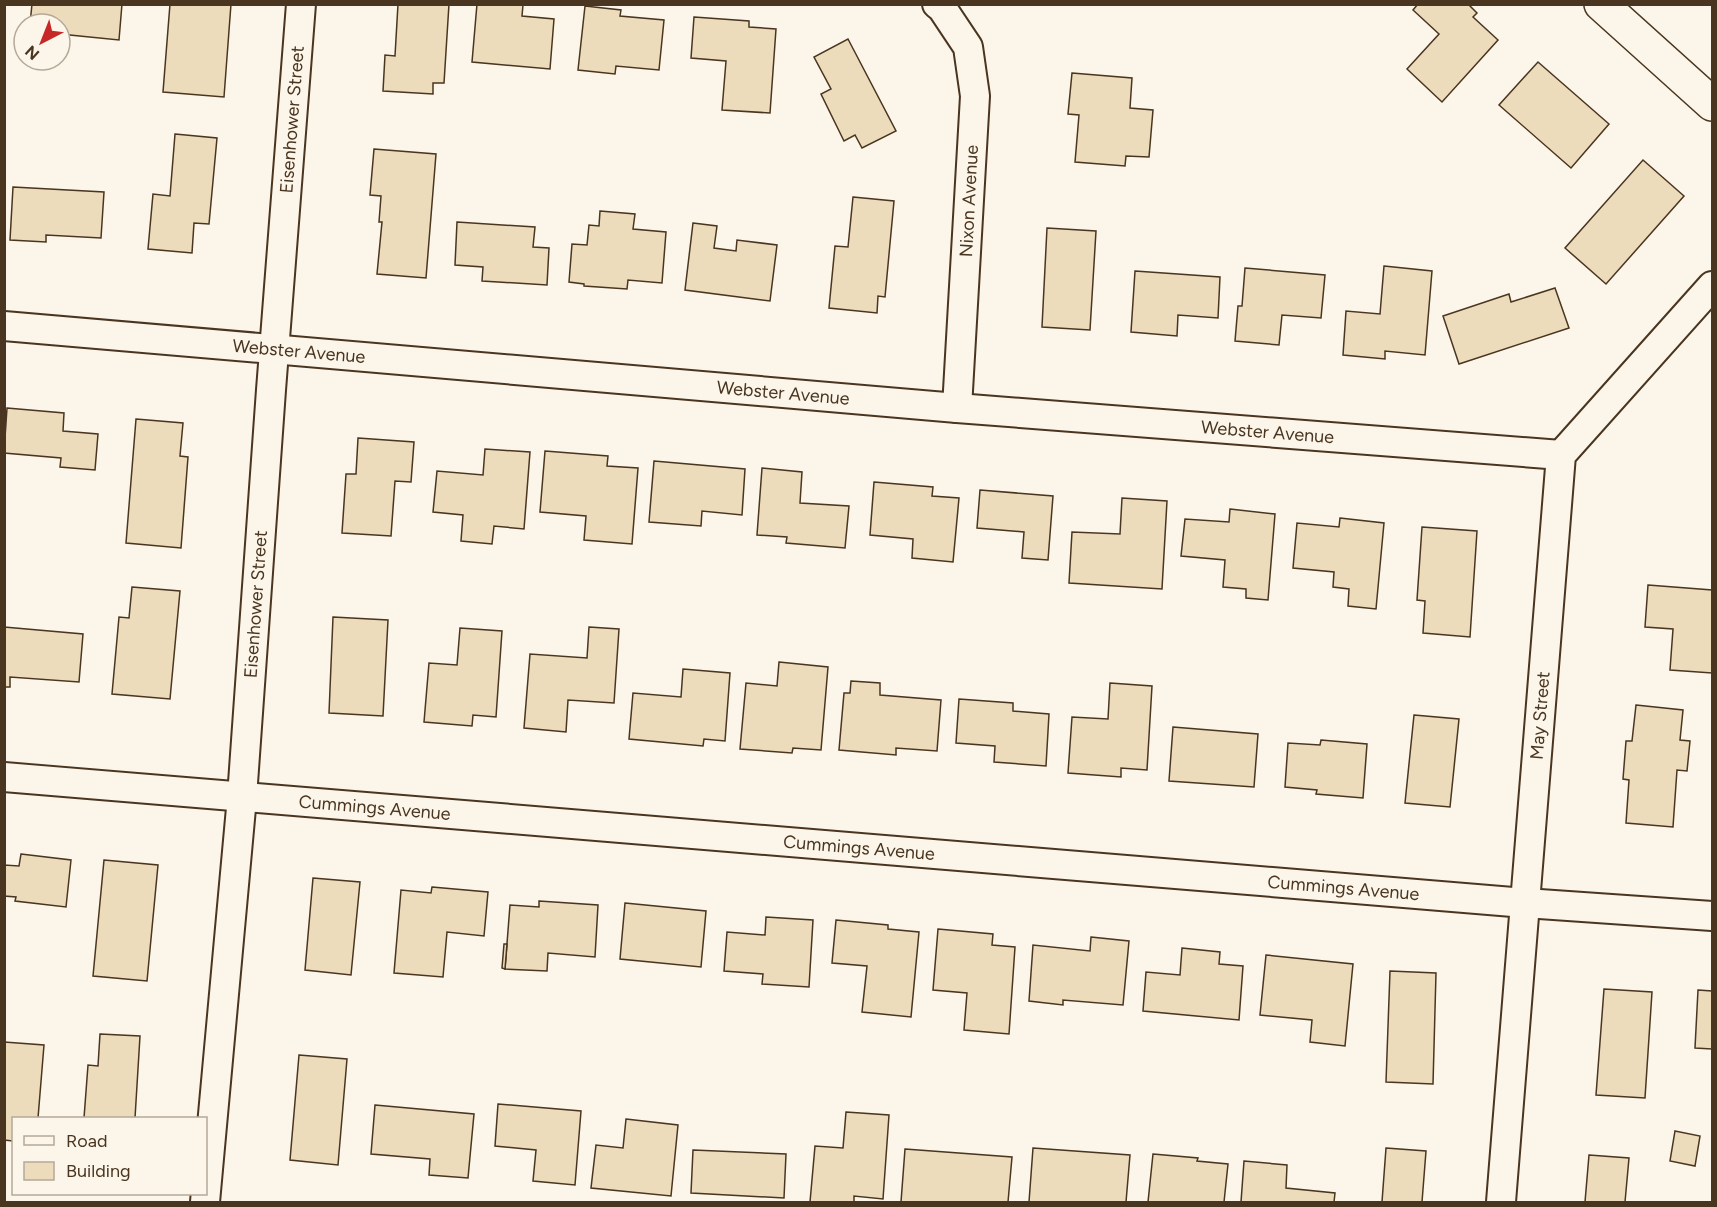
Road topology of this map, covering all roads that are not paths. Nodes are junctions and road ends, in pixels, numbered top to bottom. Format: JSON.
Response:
{"nodes":[{"id":1,"x":301,"y":4,"type":"edge"},
{"id":2,"x":938,"y":4,"type":"edge"},
{"id":3,"x":1601,"y":4,"type":"edge"},
{"id":4,"x":1713,"y":104,"type":"edge"},
{"id":5,"x":1713,"y":286,"type":"edge"},
{"id":6,"x":4,"y":326,"type":"edge"},
{"id":7,"x":274,"y":349,"type":"junction"},
{"id":8,"x":957,"y":408,"type":"junction"},
{"id":9,"x":1561,"y":455,"type":"junction"},
{"id":10,"x":4,"y":777,"type":"edge"},
{"id":11,"x":242,"y":797,"type":"junction"},
{"id":12,"x":1525,"y":903,"type":"junction"},
{"id":13,"x":1713,"y":916,"type":"edge"},
{"id":14,"x":207,"y":1181,"type":"edge"},
{"id":15,"x":1502,"y":1203,"type":"edge"}],
"edges":[{"from":1,"to":7,"type":"street","name":"Eisenhower Street"},
{"from":2,"to":8,"type":"street","name":"Nixon Avenue"},
{"from":3,"to":4,"type":"street"},
{"from":5,"to":9,"type":"street"},
{"from":6,"to":7,"type":"street","name":"Webster Avenue"},
{"from":7,"to":8,"type":"street","name":"Webster Avenue"},
{"from":7,"to":11,"type":"street","name":"Eisenhower Street"},
{"from":8,"to":9,"type":"street","name":"Webster Avenue"},
{"from":9,"to":12,"type":"street","name":"May Street"},
{"from":10,"to":11,"type":"street","name":"Cummings Avenue"},
{"from":11,"to":12,"type":"street","name":"Cummings Avenue"},
{"from":11,"to":14,"type":"street","name":"Eisenhower Street"},
{"from":12,"to":13,"type":"street","name":"Cummings Avenue"},
{"from":12,"to":15,"type":"street","name":"May Street"}]}
